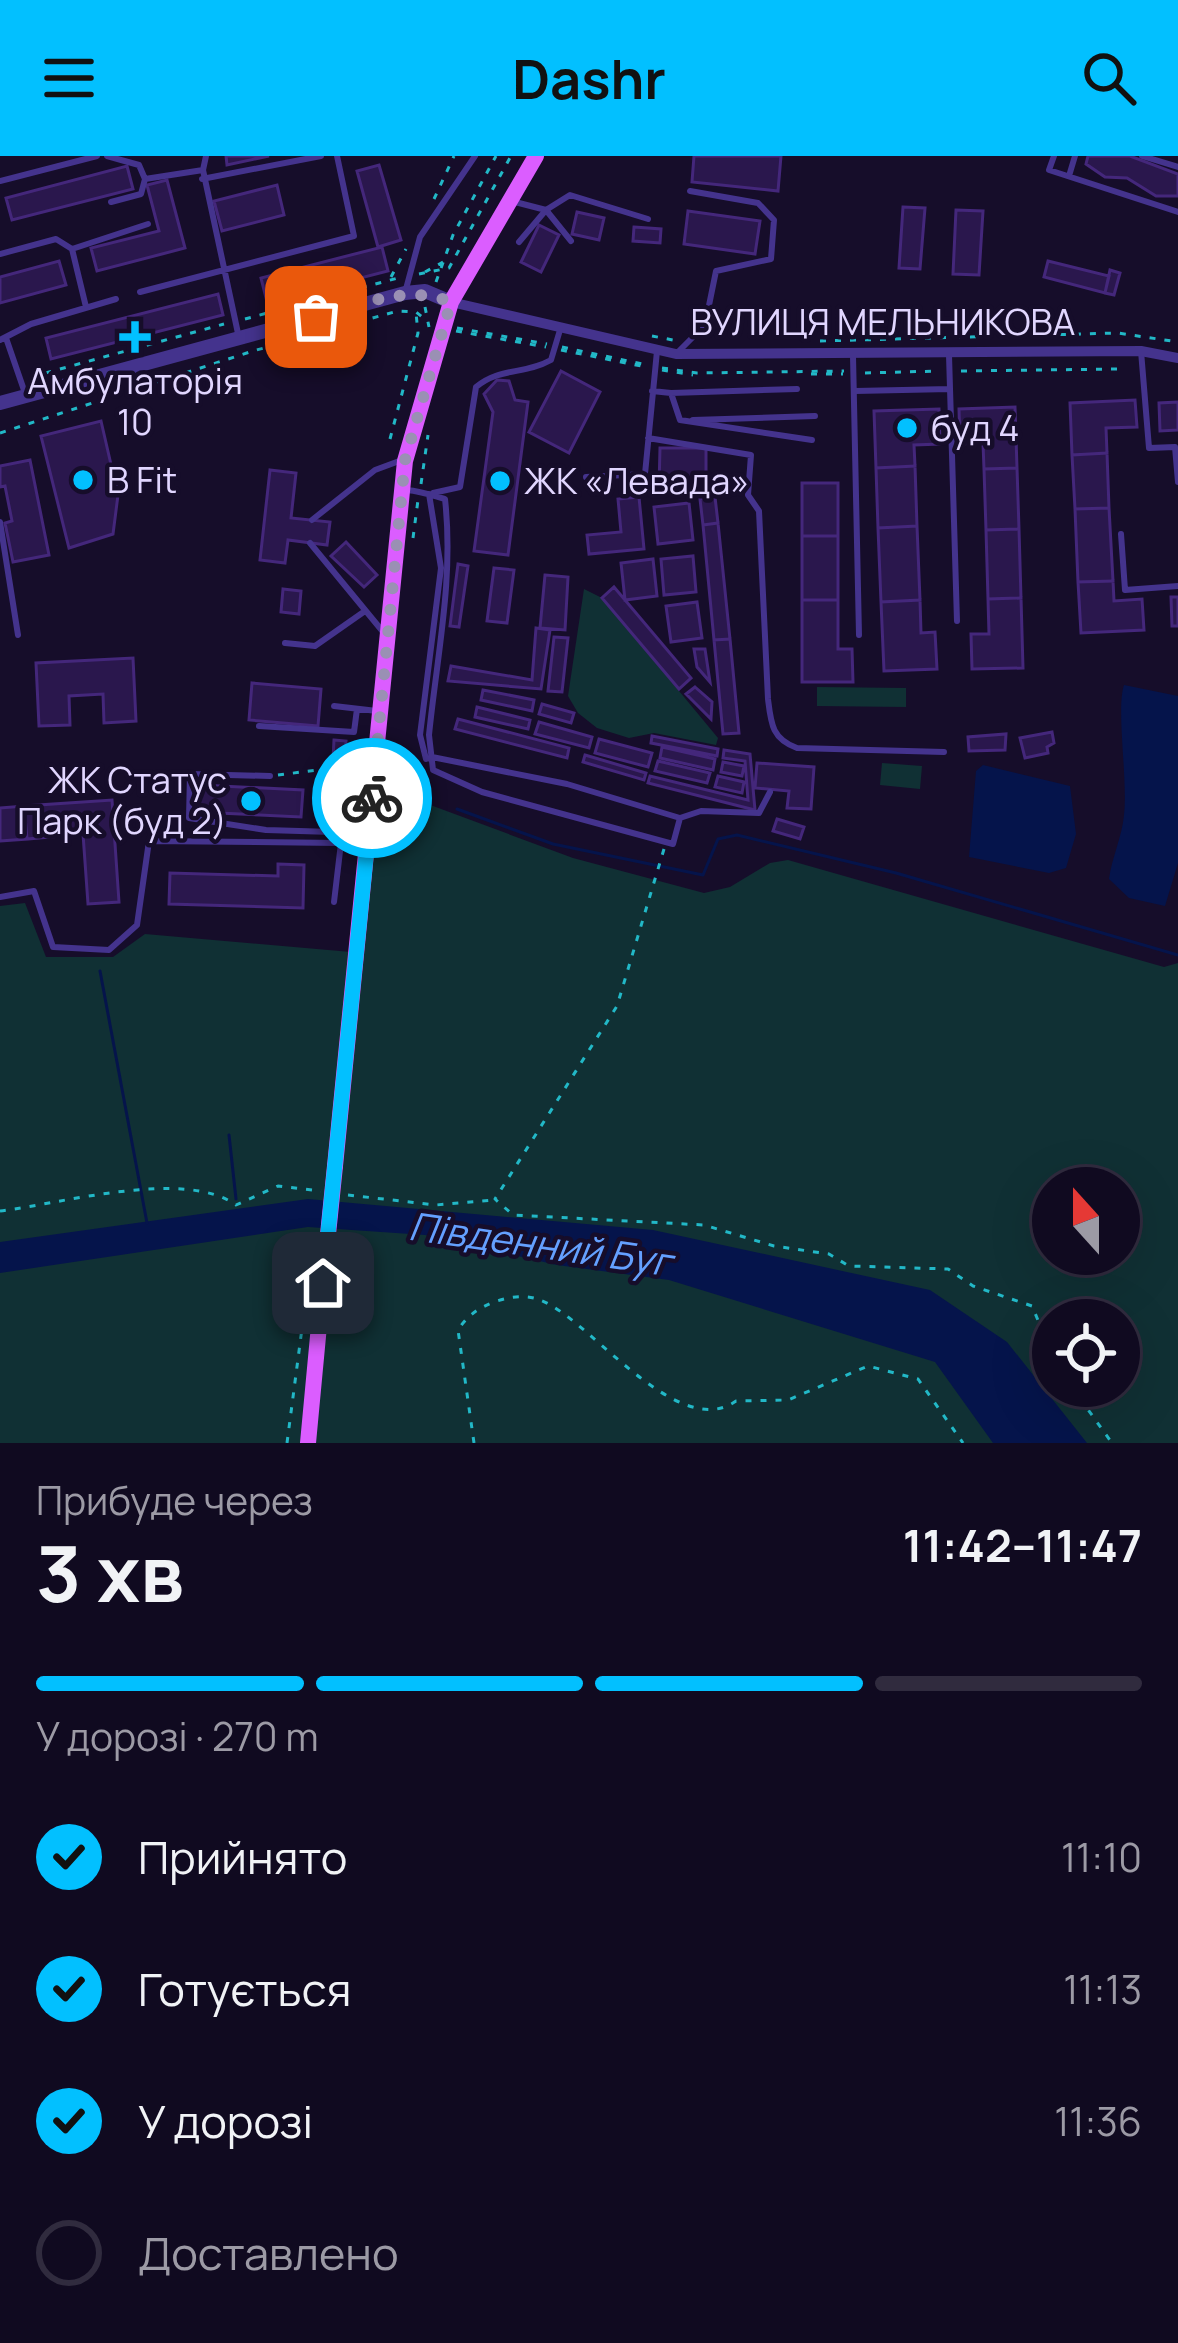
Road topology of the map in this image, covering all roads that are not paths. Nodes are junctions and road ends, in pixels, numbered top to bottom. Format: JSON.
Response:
{"nodes":[{"id":1,"x":42,"y":156,"type":"edge"},
{"id":2,"x":97,"y":156,"type":"edge"},
{"id":3,"x":107,"y":156,"type":"edge"},
{"id":4,"x":206,"y":156,"type":"edge"},
{"id":5,"x":321,"y":156,"type":"edge"},
{"id":6,"x":337,"y":156,"type":"edge"},
{"id":7,"x":475,"y":156,"type":"edge"},
{"id":8,"x":536,"y":156,"type":"edge"},
{"id":9,"x":1054,"y":156,"type":"edge"},
{"id":10,"x":1075,"y":156,"type":"edge"},
{"id":11,"x":1142,"y":156,"type":"edge"},
{"id":12,"x":1178,"y":167,"type":"edge"},
{"id":13,"x":45,"y":169,"type":"junction"},
{"id":14,"x":202,"y":174,"type":"junction"},
{"id":15,"x":1069,"y":177,"type":"junction"},
{"id":16,"x":146,"y":178,"type":"junction"},
{"id":17,"x":0,"y":181,"type":"edge"},
{"id":18,"x":690,"y":191,"type":"dead end"},
{"id":19,"x":141,"y":194,"type":"junction"},
{"id":20,"x":506,"y":200,"type":"junction"},
{"id":21,"x":111,"y":202,"type":"dead end"},
{"id":22,"x":143,"y":205,"type":"dead end"},
{"id":23,"x":546,"y":210,"type":"junction"},
{"id":24,"x":1178,"y":212,"type":"edge"},
{"id":25,"x":648,"y":219,"type":"dead end"},
{"id":26,"x":148,"y":224,"type":"dead end"},
{"id":27,"x":571,"y":241,"type":"dead end"},
{"id":28,"x":519,"y":242,"type":"dead end"},
{"id":29,"x":72,"y":249,"type":"junction"},
{"id":30,"x":0,"y":254,"type":"edge"},
{"id":31,"x":220,"y":271,"type":"junction"},
{"id":32,"x":140,"y":292,"type":"dead end"},
{"id":33,"x":405,"y":293,"type":"junction"},
{"id":34,"x":116,"y":299,"type":"dead end"},
{"id":35,"x":451,"y":302,"type":"junction"},
{"id":36,"x":86,"y":307,"type":"junction"},
{"id":37,"x":560,"y":330,"type":"junction"},
{"id":38,"x":239,"y":338,"type":"junction"},
{"id":39,"x":3,"y":339,"type":"edge"},
{"id":40,"x":657,"y":350,"type":"junction"},
{"id":41,"x":1142,"y":351,"type":"junction"},
{"id":42,"x":948,"y":352,"type":"junction"},
{"id":43,"x":676,"y":354,"type":"junction"},
{"id":44,"x":853,"y":356,"type":"junction"},
{"id":45,"x":1178,"y":358,"type":"edge"},
{"id":46,"x":796,"y":389,"type":"dead end"},
{"id":47,"x":950,"y":389,"type":"junction"},
{"id":48,"x":652,"y":391,"type":"junction"},
{"id":49,"x":855,"y":391,"type":"junction"},
{"id":50,"x":671,"y":393,"type":"junction"},
{"id":51,"x":26,"y":396,"type":"junction"},
{"id":52,"x":0,"y":403,"type":"edge"},
{"id":53,"x":815,"y":416,"type":"dead end"},
{"id":54,"x":680,"y":420,"type":"junction"},
{"id":55,"x":648,"y":438,"type":"junction"},
{"id":56,"x":812,"y":440,"type":"dead end"},
{"id":57,"x":405,"y":460,"type":"junction"},
{"id":58,"x":586,"y":477,"type":"dead end"},
{"id":59,"x":1178,"y":482,"type":"edge"},
{"id":60,"x":417,"y":492,"type":"junction"},
{"id":61,"x":312,"y":520,"type":"dead end"},
{"id":62,"x":0,"y":522,"type":"edge"},
{"id":63,"x":1121,"y":534,"type":"dead end"},
{"id":64,"x":310,"y":543,"type":"dead end"},
{"id":65,"x":1178,"y":586,"type":"edge"},
{"id":66,"x":365,"y":611,"type":"junction"},
{"id":67,"x":957,"y":621,"type":"dead end"},
{"id":68,"x":18,"y":635,"type":"dead end"},
{"id":69,"x":859,"y":635,"type":"dead end"},
{"id":70,"x":388,"y":639,"type":"junction"},
{"id":71,"x":285,"y":643,"type":"dead end"},
{"id":72,"x":334,"y":706,"type":"dead end"},
{"id":73,"x":357,"y":709,"type":"junction"},
{"id":74,"x":381,"y":711,"type":"junction"},
{"id":75,"x":259,"y":726,"type":"dead end"},
{"id":76,"x":944,"y":752,"type":"dead end"},
{"id":77,"x":432,"y":758,"type":"junction"},
{"id":78,"x":271,"y":776,"type":"road end"},
{"id":79,"x":319,"y":789,"type":"dead end"},
{"id":80,"x":770,"y":792,"type":"dead end"},
{"id":81,"x":680,"y":818,"type":"junction"},
{"id":82,"x":369,"y":825,"type":"junction"},
{"id":83,"x":343,"y":832,"type":"junction"},
{"id":84,"x":341,"y":843,"type":"junction"},
{"id":85,"x":0,"y":897,"type":"edge"},
{"id":86,"x":334,"y":902,"type":"dead end"},
{"id":87,"x":308,"y":1443,"type":"edge"}],
"edges":[{"from":1,"to":13,"type":"lane"},
{"from":2,"to":13,"type":"lane"},
{"from":3,"to":16,"type":"lane"},
{"from":4,"to":14,"type":"lane"},
{"from":5,"to":14,"type":"lane"},
{"from":6,"to":31,"type":"lane"},
{"from":7,"to":33,"type":"lane"},
{"from":8,"to":20,"type":"main road"},
{"from":9,"to":15,"type":"lane"},
{"from":10,"to":15,"type":"lane"},
{"from":11,"to":12,"type":"lane"},
{"from":13,"to":17,"type":"lane"},
{"from":14,"to":16,"type":"lane"},
{"from":14,"to":31,"type":"lane"},
{"from":15,"to":24,"type":"lane"},
{"from":16,"to":19,"type":"lane"},
{"from":18,"to":43,"type":"lane"},
{"from":19,"to":21,"type":"lane"},
{"from":19,"to":22,"type":"lane"},
{"from":20,"to":23,"type":"lane"},
{"from":20,"to":35,"type":"main road"},
{"from":23,"to":25,"type":"lane"},
{"from":23,"to":27,"type":"lane"},
{"from":23,"to":28,"type":"lane"},
{"from":26,"to":29,"type":"lane"},
{"from":29,"to":30,"type":"lane"},
{"from":29,"to":36,"type":"lane"},
{"from":31,"to":32,"type":"lane"},
{"from":31,"to":38,"type":"lane"},
{"from":33,"to":35,"type":"street"},
{"from":33,"to":38,"type":"street"},
{"from":34,"to":36,"type":"lane"},
{"from":35,"to":37,"type":"street","name":"ВУЛИЦЯ МЕЛЬНИКОВА"},
{"from":35,"to":57,"type":"main road"},
{"from":36,"to":39,"type":"lane"},
{"from":37,"to":40,"type":"street","name":"ВУЛИЦЯ МЕЛЬНИКОВА"},
{"from":37,"to":60,"type":"lane"},
{"from":38,"to":51,"type":"street"},
{"from":39,"to":51,"type":"lane"},
{"from":40,"to":43,"type":"street","name":"ВУЛИЦЯ МЕЛЬНИКОВА"},
{"from":40,"to":48,"type":"lane"},
{"from":41,"to":42,"type":"street","name":"ВУЛИЦЯ МЕЛЬНИКОВА"},
{"from":41,"to":45,"type":"street","name":"ВУЛИЦЯ МЕЛЬНИКОВА"},
{"from":41,"to":59,"type":"lane"},
{"from":42,"to":44,"type":"street","name":"ВУЛИЦЯ МЕЛЬНИКОВА"},
{"from":42,"to":47,"type":"lane"},
{"from":43,"to":44,"type":"street","name":"ВУЛИЦЯ МЕЛЬНИКОВА"},
{"from":44,"to":49,"type":"lane"},
{"from":46,"to":50,"type":"lane"},
{"from":47,"to":49,"type":"lane"},
{"from":47,"to":67,"type":"lane"},
{"from":48,"to":50,"type":"lane"},
{"from":48,"to":55,"type":"lane"},
{"from":49,"to":69,"type":"lane"},
{"from":50,"to":54,"type":"lane"},
{"from":51,"to":52,"type":"street"},
{"from":53,"to":54,"type":"lane"},
{"from":54,"to":56,"type":"lane"},
{"from":55,"to":58,"type":"lane"},
{"from":55,"to":76,"type":"lane"},
{"from":57,"to":60,"type":"main road"},
{"from":57,"to":61,"type":"lane"},
{"from":60,"to":70,"type":"main road"},
{"from":60,"to":77,"type":"lane"},
{"from":60,"to":77,"type":"lane"},
{"from":62,"to":68,"type":"lane"},
{"from":63,"to":65,"type":"lane"},
{"from":64,"to":66,"type":"lane"},
{"from":66,"to":70,"type":"lane"},
{"from":66,"to":71,"type":"lane"},
{"from":70,"to":74,"type":"main road"},
{"from":72,"to":73,"type":"lane"},
{"from":73,"to":74,"type":"lane"},
{"from":73,"to":75,"type":"lane"},
{"from":74,"to":82,"type":"main road"},
{"from":77,"to":81,"type":"lane"},
{"from":77,"to":81,"type":"lane"},
{"from":78,"to":83,"type":"lane"},
{"from":79,"to":82,"type":"lane"},
{"from":80,"to":81,"type":"lane"},
{"from":82,"to":83,"type":"lane"},
{"from":82,"to":87,"type":"main road","bridge":true},
{"from":83,"to":84,"type":"lane"},
{"from":84,"to":85,"type":"lane"},
{"from":84,"to":86,"type":"lane"}]}
